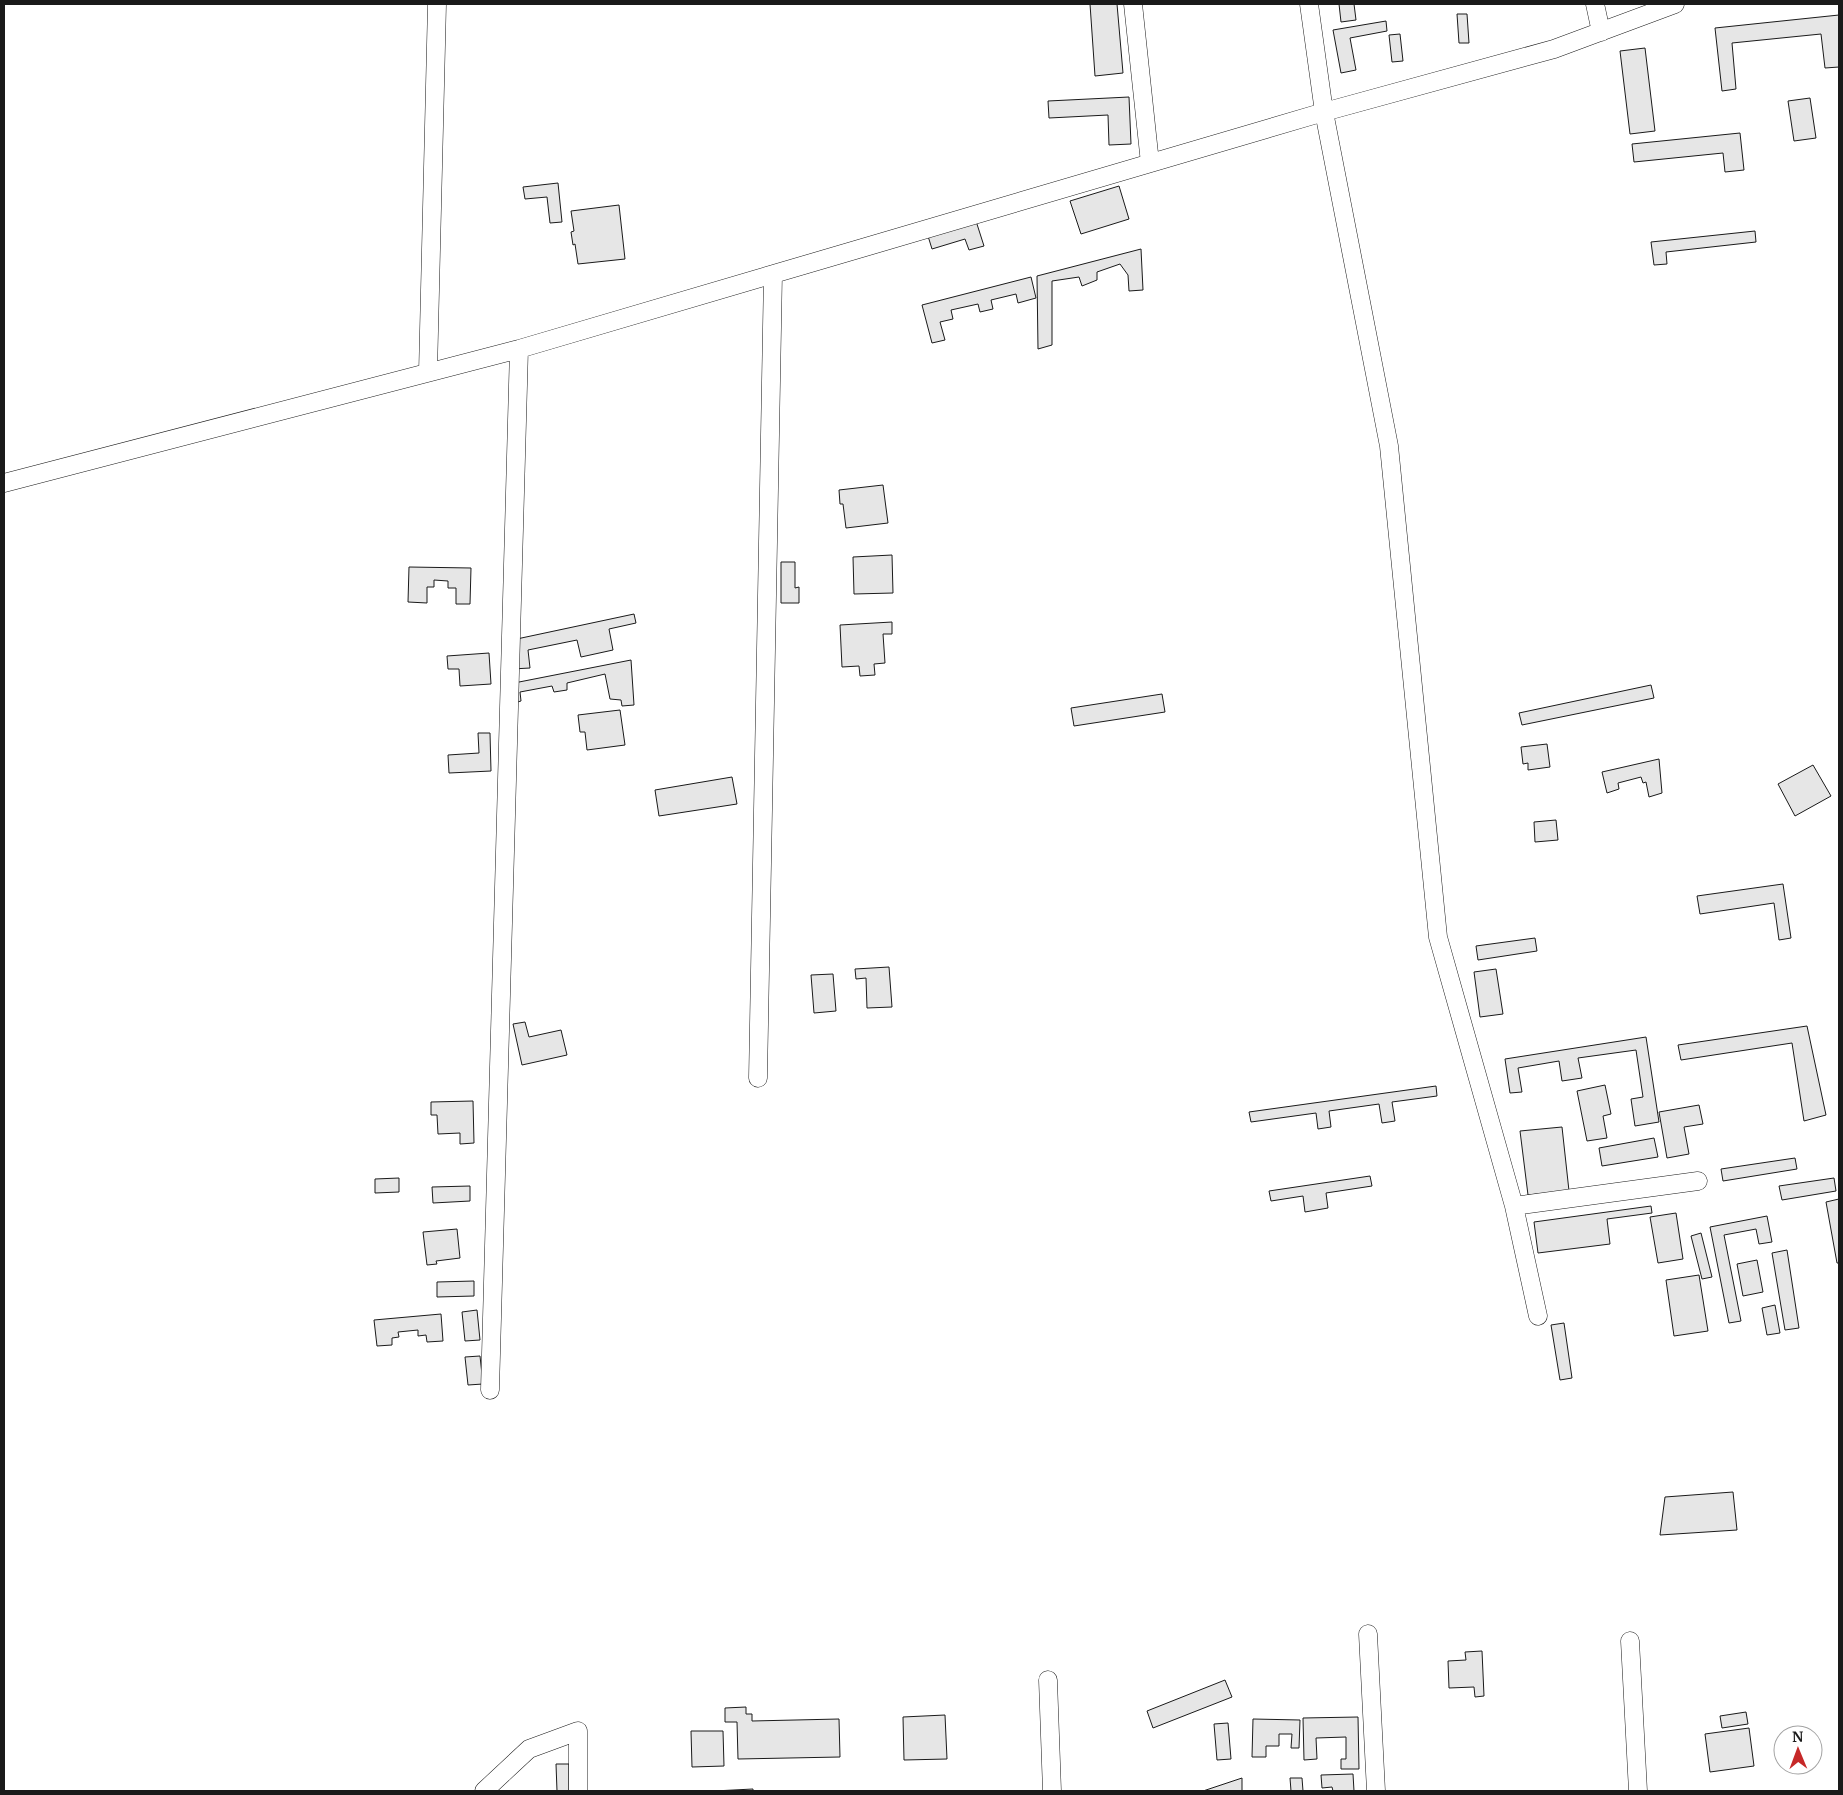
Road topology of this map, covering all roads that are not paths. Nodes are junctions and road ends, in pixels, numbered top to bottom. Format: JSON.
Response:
{"nodes":[{"id":1,"x":437,"y":4,"type":"edge"},
{"id":2,"x":1133,"y":4,"type":"edge"},
{"id":3,"x":1309,"y":4,"type":"edge"},
{"id":4,"x":1596,"y":4,"type":"edge"},
{"id":5,"x":1675,"y":4,"type":"edge"},
{"id":6,"x":1602,"y":32,"type":"junction"},
{"id":7,"x":1324,"y":112,"type":"junction"},
{"id":8,"x":1150,"y":163,"type":"junction"},
{"id":9,"x":773,"y":274,"type":"junction"},
{"id":10,"x":519,"y":349,"type":"junction"},
{"id":11,"x":428,"y":372,"type":"junction"},
{"id":12,"x":4,"y":483,"type":"edge"},
{"id":13,"x":758,"y":1078,"type":"dead end"},
{"id":14,"x":1698,"y":1180,"type":"dead end"},
{"id":15,"x":1514,"y":1206,"type":"junction"},
{"id":16,"x":1538,"y":1316,"type":"dead end"},
{"id":17,"x":490,"y":1390,"type":"dead end"},
{"id":18,"x":1368,"y":1634,"type":"dead end"},
{"id":19,"x":1630,"y":1640,"type":"dead end"},
{"id":20,"x":1048,"y":1680,"type":"dead end"},
{"id":21,"x":484,"y":1791,"type":"edge"},
{"id":22,"x":578,"y":1791,"type":"edge"},
{"id":23,"x":1052,"y":1791,"type":"edge"},
{"id":24,"x":1376,"y":1791,"type":"edge"},
{"id":25,"x":1638,"y":1791,"type":"edge"}],
"edges":[{"from":1,"to":11,"type":"street"},
{"from":2,"to":8,"type":"street"},
{"from":3,"to":7,"type":"street"},
{"from":4,"to":6,"type":"street"},
{"from":5,"to":6,"type":"street"},
{"from":6,"to":7,"type":"street"},
{"from":7,"to":8,"type":"street"},
{"from":7,"to":15,"type":"street"},
{"from":8,"to":9,"type":"street"},
{"from":9,"to":10,"type":"street"},
{"from":9,"to":13,"type":"street"},
{"from":10,"to":11,"type":"street"},
{"from":10,"to":17,"type":"street"},
{"from":11,"to":12,"type":"street"},
{"from":14,"to":15,"type":"street"},
{"from":15,"to":16,"type":"street"},
{"from":18,"to":24,"type":"street"},
{"from":19,"to":25,"type":"street"},
{"from":20,"to":23,"type":"street"},
{"from":21,"to":22,"type":"street"}]}
